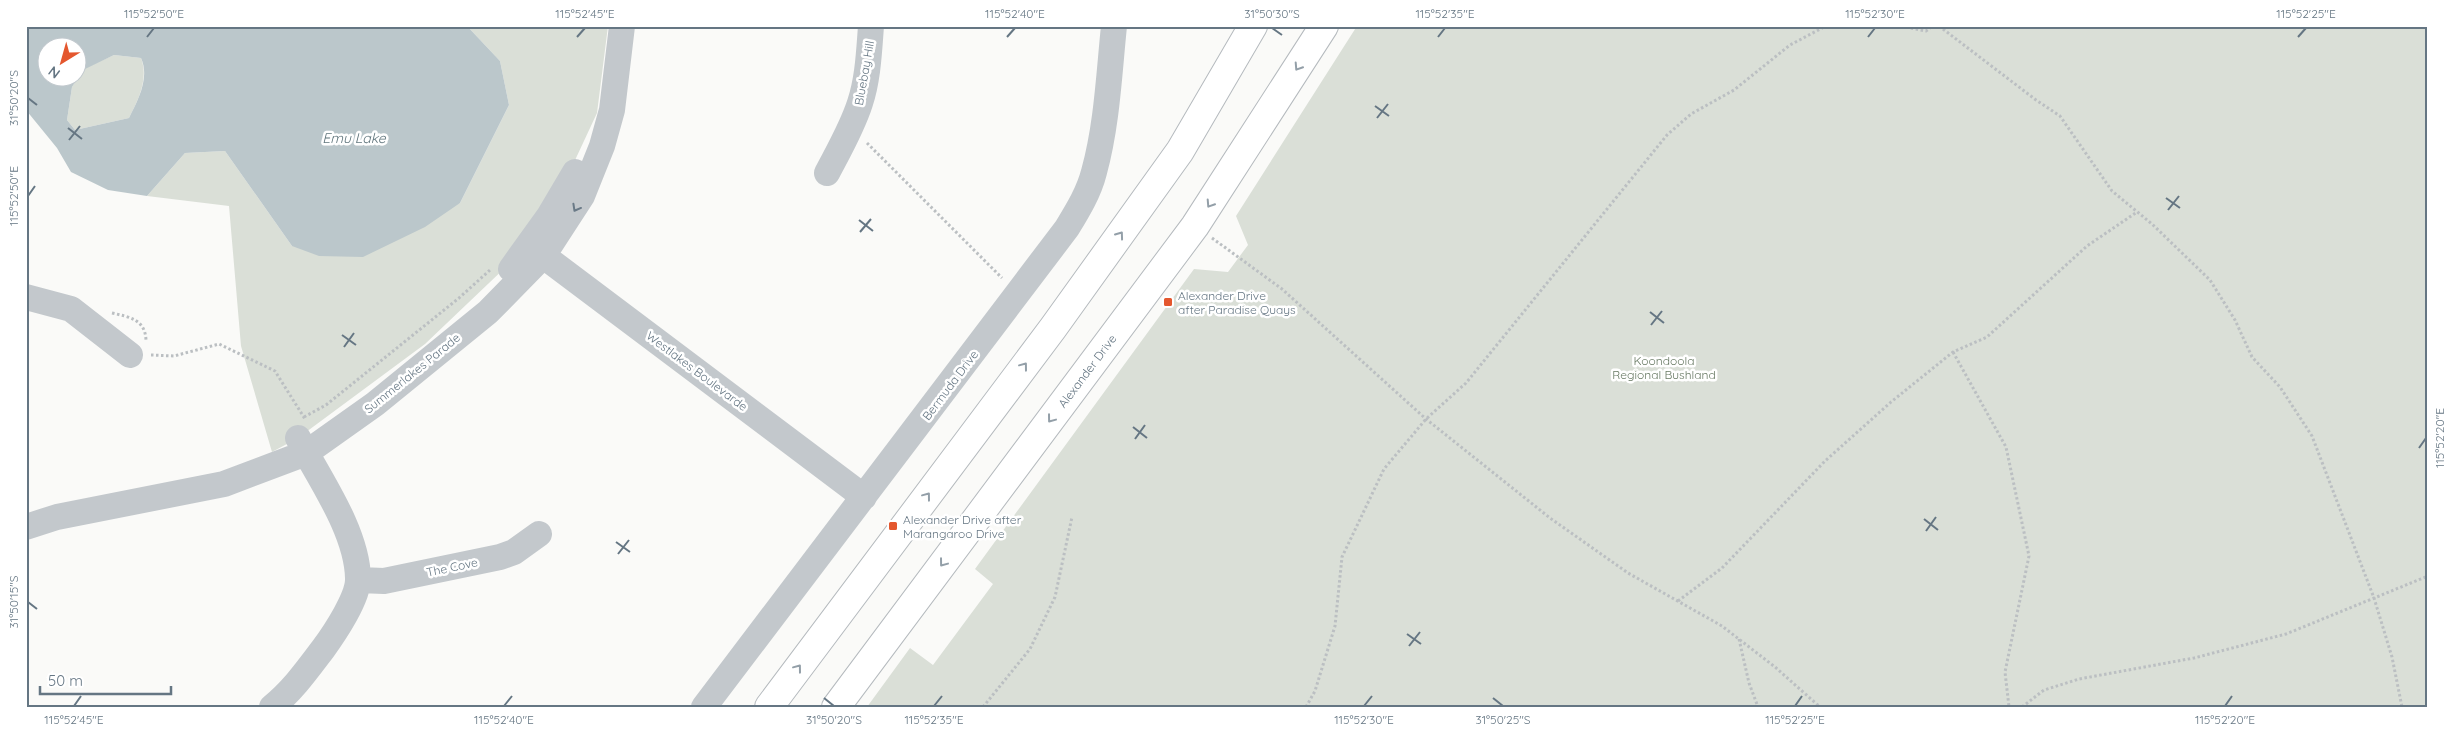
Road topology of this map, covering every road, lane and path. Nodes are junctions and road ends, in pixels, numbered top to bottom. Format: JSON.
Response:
{"nodes":[{"id":1,"x":608,"y":26,"type":"edge"},
{"id":2,"x":622,"y":26,"type":"edge"},
{"id":3,"x":872,"y":26,"type":"edge"},
{"id":4,"x":1114,"y":26,"type":"edge"},
{"id":5,"x":1253,"y":26,"type":"edge"},
{"id":6,"x":1324,"y":26,"type":"edge"},
{"id":7,"x":1826,"y":26,"type":"edge"},
{"id":8,"x":1902,"y":26,"type":"edge"},
{"id":9,"x":1934,"y":26,"type":"edge"},
{"id":10,"x":1939,"y":26,"type":"edge"},
{"id":11,"x":850,"y":130,"type":"junction"},
{"id":12,"x":827,"y":173,"type":"dead end"},
{"id":13,"x":2137,"y":212,"type":"junction"},
{"id":14,"x":1195,"y":226,"type":"junction"},
{"id":15,"x":536,"y":250,"type":"junction"},
{"id":16,"x":496,"y":265,"type":"dead end"},
{"id":17,"x":1019,"y":294,"type":"junction"},
{"id":18,"x":26,"y":297,"type":"edge"},
{"id":19,"x":1952,"y":352,"type":"junction"},
{"id":20,"x":242,"y":353,"type":"dead end"},
{"id":21,"x":130,"y":355,"type":"joint"},
{"id":22,"x":1426,"y":419,"type":"junction"},
{"id":23,"x":303,"y":436,"type":"junction"},
{"id":24,"x":864,"y":497,"type":"junction"},
{"id":25,"x":26,"y":513,"type":"edge"},
{"id":26,"x":1072,"y":516,"type":"dead end"},
{"id":27,"x":26,"y":527,"type":"edge"},
{"id":28,"x":539,"y":534,"type":"dead end"},
{"id":29,"x":2428,"y":576,"type":"edge"},
{"id":30,"x":359,"y":580,"type":"junction"},
{"id":31,"x":2374,"y":598,"type":"junction"},
{"id":32,"x":1678,"y":601,"type":"junction"},
{"id":33,"x":1739,"y":639,"type":"junction"},
{"id":34,"x":272,"y":707,"type":"edge"},
{"id":35,"x":704,"y":707,"type":"edge"},
{"id":36,"x":769,"y":707,"type":"edge"},
{"id":37,"x":836,"y":707,"type":"edge"},
{"id":38,"x":983,"y":707,"type":"edge"},
{"id":39,"x":1306,"y":707,"type":"edge"},
{"id":40,"x":1758,"y":707,"type":"edge"},
{"id":41,"x":1820,"y":707,"type":"edge"},
{"id":42,"x":2009,"y":707,"type":"edge"},
{"id":43,"x":2022,"y":707,"type":"edge"},
{"id":44,"x":2402,"y":707,"type":"edge"}],
"edges":[{"from":1,"to":15,"type":"street","name":"Summerlakes Parade"},
{"from":2,"to":15,"type":"street","name":"Summerlakes Parade","one_way":true},
{"from":3,"to":11,"type":"street","name":"Bluebay Hill"},
{"from":4,"to":17,"type":"street","name":"Bermuda Drive"},
{"from":36,"to":5,"type":"main road","one_way":true},
{"from":6,"to":14,"type":"main road","name":"Alexander Drive","one_way":true},
{"from":7,"to":22,"type":"path"},
{"from":8,"to":9,"type":"path"},
{"from":10,"to":13,"type":"path"},
{"from":11,"to":12,"type":"street","name":"Bluebay Hill"},
{"from":11,"to":17,"type":"path"},
{"from":13,"to":19,"type":"path"},
{"from":13,"to":31,"type":"path"},
{"from":14,"to":22,"type":"path"},
{"from":14,"to":37,"type":"main road","name":"Alexander Drive","one_way":true},
{"from":15,"to":23,"type":"street","name":"Summerlakes Parade"},
{"from":15,"to":24,"type":"street","name":"Westlakes Boulevarde"},
{"from":16,"to":23,"type":"path"},
{"from":17,"to":24,"type":"street","name":"Bermuda Drive"},
{"from":18,"to":21,"type":"street"},
{"from":19,"to":32,"type":"path"},
{"from":19,"to":42,"type":"path"},
{"from":20,"to":21,"type":"path"},
{"from":22,"to":32,"type":"path"},
{"from":22,"to":39,"type":"path"},
{"from":23,"to":25,"type":"street","name":"Summerlakes Parade"},
{"from":23,"to":27,"type":"street","name":"Summerlakes Parade"},
{"from":23,"to":30,"type":"street"},
{"from":24,"to":35,"type":"street","name":"Bermuda Drive"},
{"from":26,"to":38,"type":"path"},
{"from":28,"to":30,"type":"street","name":"The Cove"},
{"from":29,"to":31,"type":"path"},
{"from":30,"to":34,"type":"street"},
{"from":31,"to":43,"type":"path"},
{"from":31,"to":44,"type":"path"},
{"from":32,"to":33,"type":"path"},
{"from":33,"to":40,"type":"path"},
{"from":33,"to":41,"type":"path"}]}
